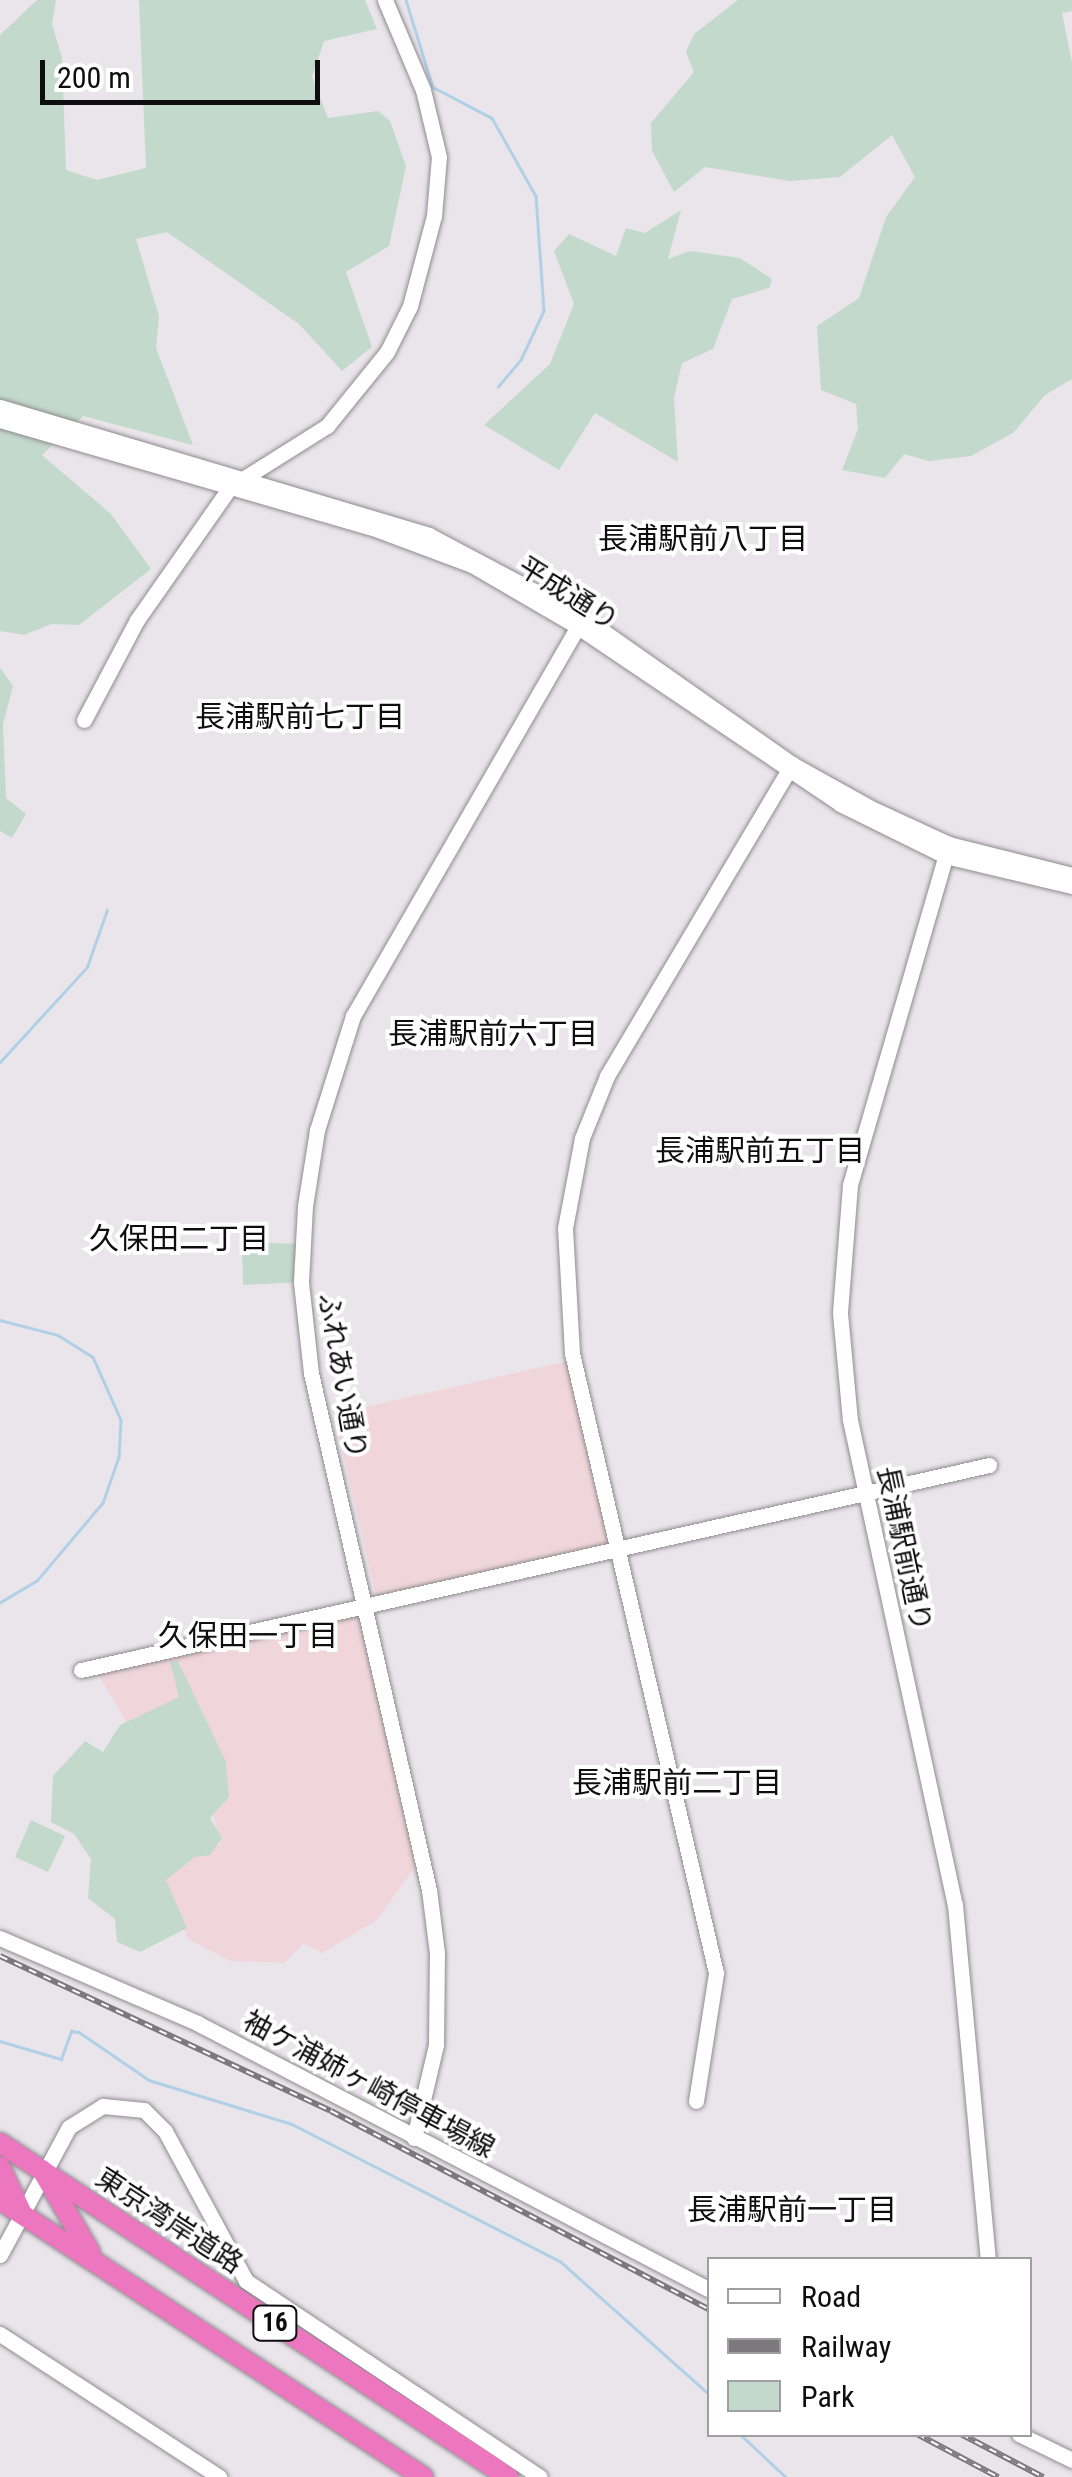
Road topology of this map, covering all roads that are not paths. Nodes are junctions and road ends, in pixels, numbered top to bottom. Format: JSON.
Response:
{"nodes":[{"id":1,"x":385,"y":0,"type":"edge"},
{"id":2,"x":0,"y":407,"type":"edge"},
{"id":3,"x":0,"y":420,"type":"edge"},
{"id":4,"x":238,"y":483,"type":"junction"},
{"id":5,"x":580,"y":622,"type":"junction"},
{"id":6,"x":84,"y":720,"type":"dead end"},
{"id":7,"x":789,"y":769,"type":"junction"},
{"id":8,"x":947,"y":850,"type":"junction"},
{"id":9,"x":1072,"y":875,"type":"edge"},
{"id":10,"x":1072,"y":886,"type":"edge"},
{"id":11,"x":990,"y":1465,"type":"dead end"},
{"id":12,"x":866,"y":1494,"type":"junction"},
{"id":13,"x":620,"y":1548,"type":"junction"},
{"id":14,"x":364,"y":1608,"type":"junction"},
{"id":15,"x":81,"y":1670,"type":"dead end"},
{"id":16,"x":0,"y":1938,"type":"edge"},
{"id":17,"x":696,"y":2101,"type":"dead end"},
{"id":18,"x":414,"y":2138,"type":"junction"},
{"id":19,"x":0,"y":2143,"type":"edge"},
{"id":20,"x":0,"y":2166,"type":"edge"},
{"id":21,"x":42,"y":2170,"type":"junction"},
{"id":22,"x":0,"y":2200,"type":"edge"},
{"id":23,"x":22,"y":2214,"type":"junction"},
{"id":24,"x":0,"y":2254,"type":"edge"},
{"id":25,"x":988,"y":2257,"type":"edge"},
{"id":26,"x":100,"y":2266,"type":"junction"},
{"id":27,"x":707,"y":2288,"type":"edge"},
{"id":28,"x":0,"y":2334,"type":"edge"},
{"id":29,"x":1026,"y":2437,"type":"edge"},
{"id":30,"x":1072,"y":2460,"type":"edge"},
{"id":31,"x":219,"y":2477,"type":"edge"},
{"id":32,"x":422,"y":2477,"type":"edge"},
{"id":33,"x":508,"y":2477,"type":"edge"},
{"id":34,"x":540,"y":2477,"type":"edge"}],
"edges":[{"from":1,"to":4,"type":"street"},
{"from":2,"to":4,"type":"street","name":"平成通り"},
{"from":3,"to":4,"type":"street","name":"平成通り"},
{"from":4,"to":5,"type":"street","name":"平成通り"},
{"from":4,"to":6,"type":"street"},
{"from":5,"to":7,"type":"street","name":"平成通り"},
{"from":5,"to":14,"type":"street","name":"ふれあい通り"},
{"from":7,"to":8,"type":"street","name":"平成通り"},
{"from":7,"to":13,"type":"street"},
{"from":8,"to":9,"type":"street","name":"平成通り"},
{"from":8,"to":10,"type":"street","name":"平成通り"},
{"from":8,"to":12,"type":"street","name":"長浦駅前通り"},
{"from":11,"to":12,"type":"street"},
{"from":12,"to":13,"type":"street"},
{"from":12,"to":25,"type":"street","name":"長浦駅前通り"},
{"from":13,"to":14,"type":"street"},
{"from":13,"to":17,"type":"street"},
{"from":14,"to":15,"type":"street"},
{"from":14,"to":18,"type":"street","name":"ふれあい通り"},
{"from":16,"to":18,"type":"street","name":"袖ケ浦姉ヶ崎停車場線"},
{"from":18,"to":27,"type":"street","name":"袖ケ浦姉ヶ崎停車場線"},
{"from":19,"to":21,"type":"highway","name":"東京湾岸道路","number":"16"},
{"from":20,"to":23,"type":"highway"},
{"from":21,"to":23,"type":"street"},
{"from":21,"to":26,"type":"highway"},
{"from":21,"to":33,"type":"highway","name":"東京湾岸道路","number":"16"},
{"from":21,"to":34,"type":"street"},
{"from":22,"to":23,"type":"highway","number":"16"},
{"from":23,"to":24,"type":"street"},
{"from":23,"to":26,"type":"highway","number":"16"},
{"from":26,"to":32,"type":"highway","number":"16"},
{"from":28,"to":31,"type":"street"},
{"from":29,"to":30,"type":"street"}]}
